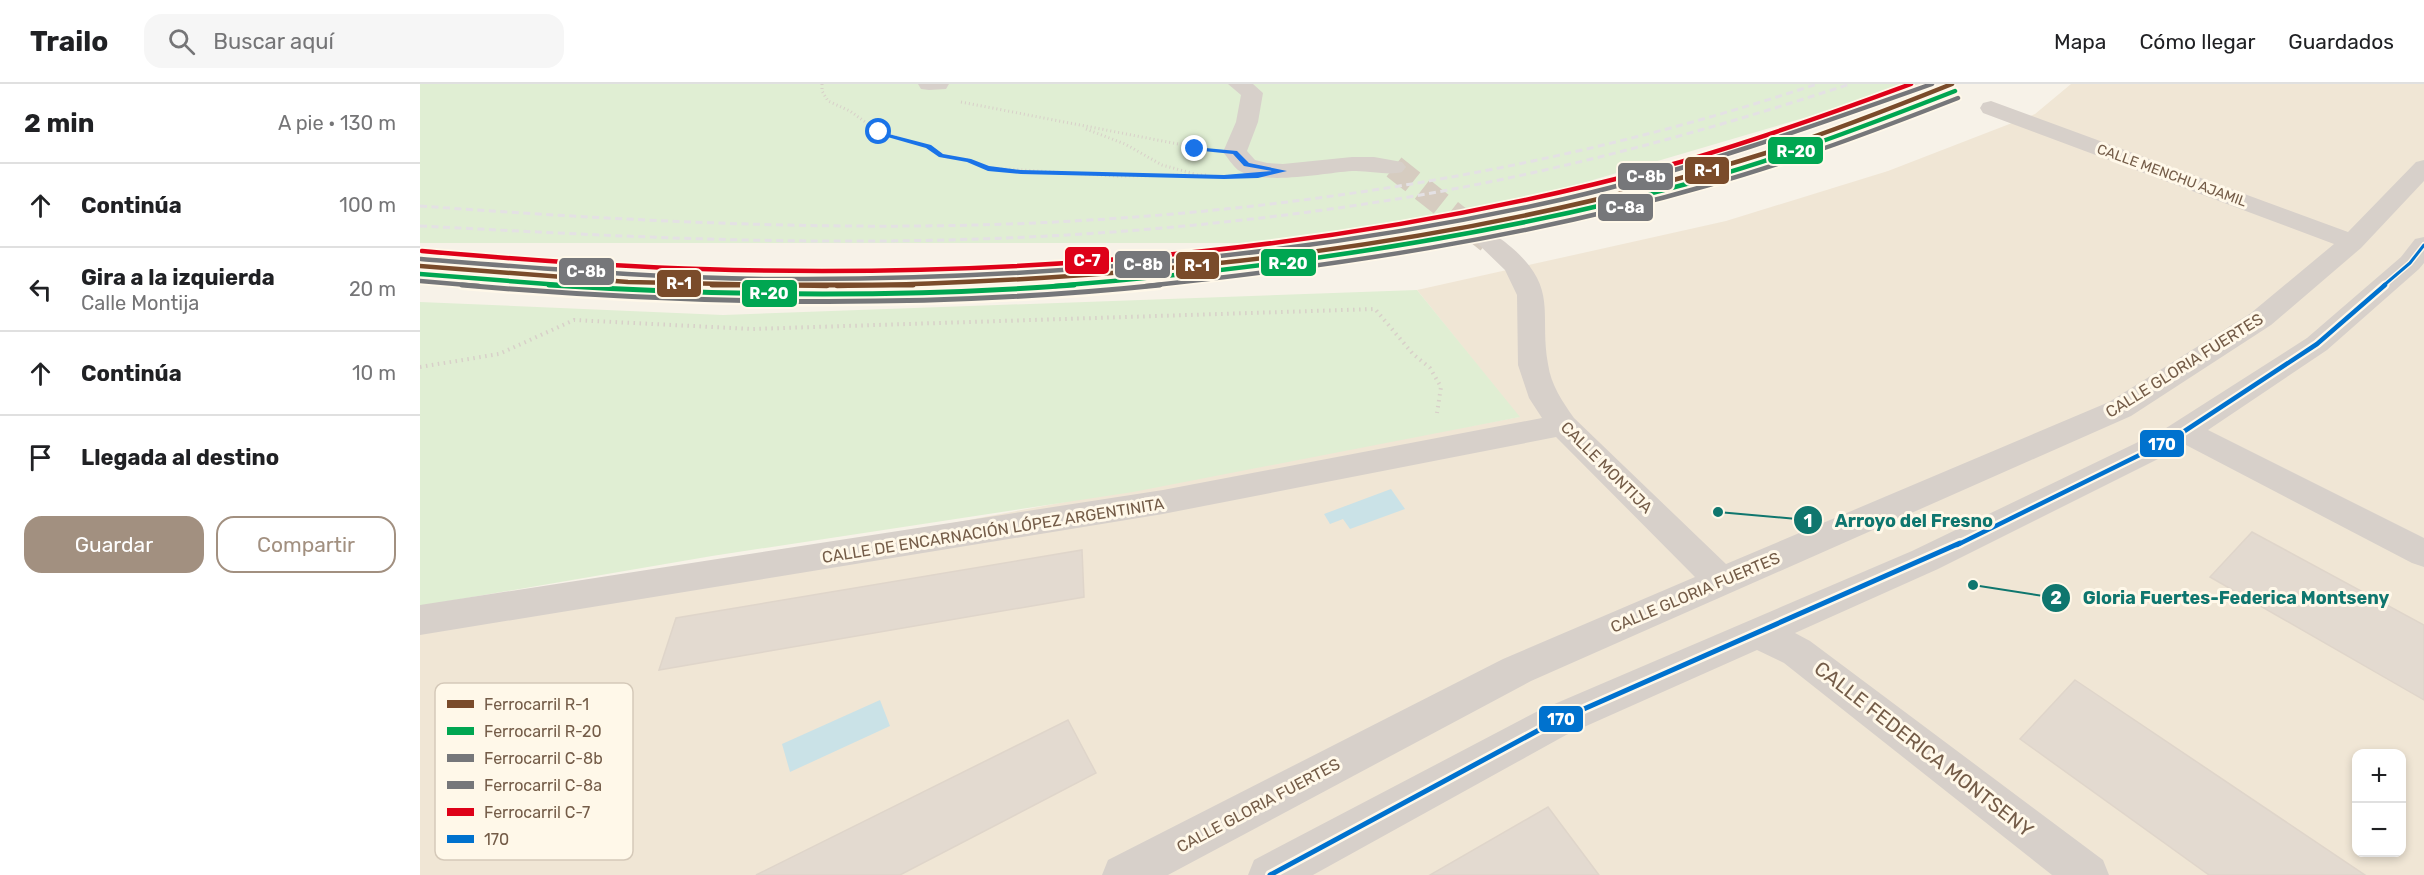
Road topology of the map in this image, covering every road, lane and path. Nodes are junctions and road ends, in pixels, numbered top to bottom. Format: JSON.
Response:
{"nodes":[{"id":1,"x":822,"y":84,"type":"edge"},
{"id":2,"x":930,"y":84,"type":"edge"},
{"id":3,"x":938,"y":84,"type":"edge"},
{"id":4,"x":1239,"y":84,"type":"edge"},
{"id":5,"x":1991,"y":108,"type":"dead end"},
{"id":6,"x":1074,"y":124,"type":"junction"},
{"id":7,"x":1235,"y":152,"type":"junction"},
{"id":8,"x":1394,"y":167,"type":"tunnel mouth"},
{"id":9,"x":2424,"y":167,"type":"edge"},
{"id":10,"x":1206,"y":175,"type":"junction"},
{"id":11,"x":1215,"y":176,"type":"dead end"},
{"id":12,"x":1488,"y":241,"type":"tunnel mouth"},
{"id":13,"x":2352,"y":242,"type":"junction"},
{"id":14,"x":2424,"y":245,"type":"edge"},
{"id":15,"x":420,"y":368,"type":"edge"},
{"id":16,"x":1437,"y":413,"type":"dead end"},
{"id":17,"x":1563,"y":425,"type":"junction"},
{"id":18,"x":2184,"y":431,"type":"junction"},
{"id":19,"x":2424,"y":554,"type":"edge"},
{"id":20,"x":1721,"y":581,"type":"junction"},
{"id":21,"x":420,"y":620,"type":"edge"},
{"id":22,"x":1753,"y":634,"type":"junction"},
{"id":23,"x":1124,"y":875,"type":"edge"},
{"id":24,"x":1270,"y":875,"type":"edge"},
{"id":25,"x":2087,"y":875,"type":"edge"}],
"edges":[{"from":1,"to":10,"type":"path"},
{"from":2,"to":3,"type":"street"},
{"from":2,"to":6,"type":"path"},
{"from":4,"to":7,"type":"street"},
{"from":5,"to":13,"type":"street","name":"CALLE MENCHU AJAMIL"},
{"from":6,"to":7,"type":"path"},
{"from":6,"to":10,"type":"path"},
{"from":7,"to":8,"type":"street"},
{"from":9,"to":13,"type":"street","name":"CALLE GLORIA FUERTES"},
{"from":10,"to":11,"type":"path"},
{"from":12,"to":17,"type":"street","name":"CALLE MONTIJA"},
{"from":13,"to":20,"type":"street","name":"CALLE GLORIA FUERTES"},
{"from":14,"to":18,"type":"street"},
{"from":15,"to":16,"type":"path"},
{"from":17,"to":20,"type":"street","name":"CALLE MONTIJA"},
{"from":17,"to":21,"type":"street","name":"CALLE DE ENCARNACIÓN LÓPEZ ARGENTINITA"},
{"from":18,"to":19,"type":"street"},
{"from":18,"to":22,"type":"street"},
{"from":20,"to":23,"type":"street","name":"CALLE GLORIA FUERTES"},
{"from":22,"to":24,"type":"street"},
{"from":22,"to":25,"type":"street","name":"CALLE FEDERICA MONTSENY"}]}
